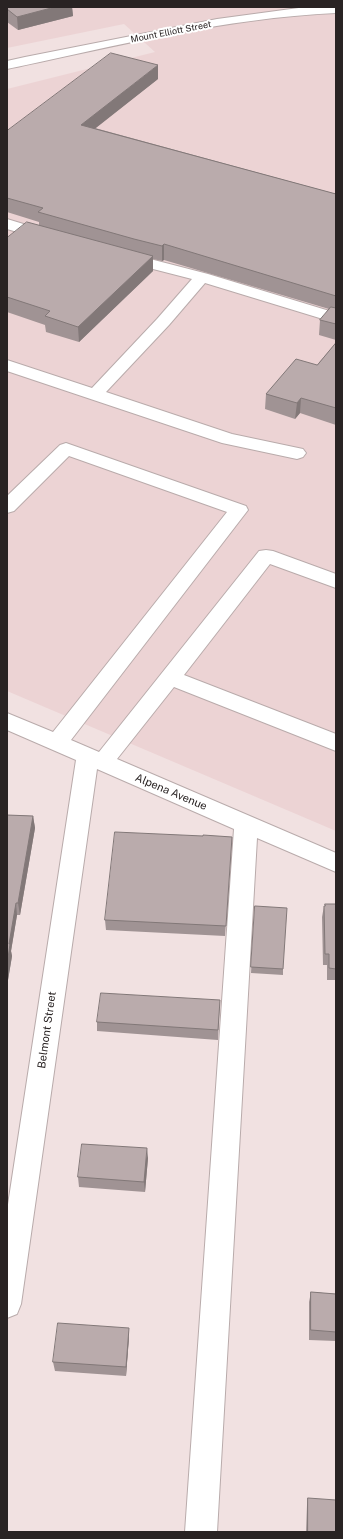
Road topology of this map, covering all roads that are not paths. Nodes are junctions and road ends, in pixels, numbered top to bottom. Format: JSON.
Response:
{"nodes":[{"id":1,"x":265,"y":7,"type":"edge"},
{"id":2,"x":336,"y":9,"type":"edge"},
{"id":3,"x":7,"y":55,"type":"edge"},
{"id":4,"x":7,"y":65,"type":"edge"},
{"id":5,"x":7,"y":224,"type":"edge"},
{"id":6,"x":60,"y":239,"type":"edge"},
{"id":7,"x":106,"y":252,"type":"edge"},
{"id":8,"x":202,"y":277,"type":"junction"},
{"id":9,"x":336,"y":318,"type":"edge"},
{"id":10,"x":7,"y":365,"type":"edge"},
{"id":11,"x":95,"y":394,"type":"junction"},
{"id":12,"x":297,"y":453,"type":"dead end"},
{"id":13,"x":7,"y":507,"type":"edge"},
{"id":14,"x":336,"y":580,"type":"edge"},
{"id":15,"x":170,"y":677,"type":"junction"},
{"id":16,"x":7,"y":721,"type":"edge"},
{"id":17,"x":57,"y":742,"type":"junction"},
{"id":18,"x":336,"y":744,"type":"edge"},
{"id":19,"x":96,"y":759,"type":"junction"},
{"id":20,"x":246,"y":824,"type":"junction"},
{"id":21,"x":336,"y":863,"type":"edge"},
{"id":22,"x":7,"y":1304,"type":"edge"},
{"id":23,"x":201,"y":1532,"type":"edge"}],
"edges":[{"from":1,"to":3,"type":"main road","name":"Mount Elliott Street"},
{"from":2,"to":4,"type":"main road","name":"Mount Elliott Street"},
{"from":5,"to":6,"type":"main road"},
{"from":7,"to":8,"type":"main road"},
{"from":8,"to":9,"type":"main road"},
{"from":8,"to":11,"type":"main road"},
{"from":10,"to":11,"type":"main road"},
{"from":11,"to":12,"type":"main road"},
{"from":13,"to":17,"type":"main road"},
{"from":14,"to":15,"type":"main road"},
{"from":15,"to":18,"type":"main road"},
{"from":15,"to":19,"type":"main road"},
{"from":16,"to":17,"type":"main road","name":"Alpena Avenue"},
{"from":17,"to":19,"type":"main road","name":"Alpena Avenue"},
{"from":19,"to":20,"type":"main road","name":"Alpena Avenue"},
{"from":19,"to":22,"type":"main road","name":"Belmont Street"},
{"from":20,"to":21,"type":"main road","name":"Alpena Avenue"},
{"from":20,"to":23,"type":"main road"}]}
